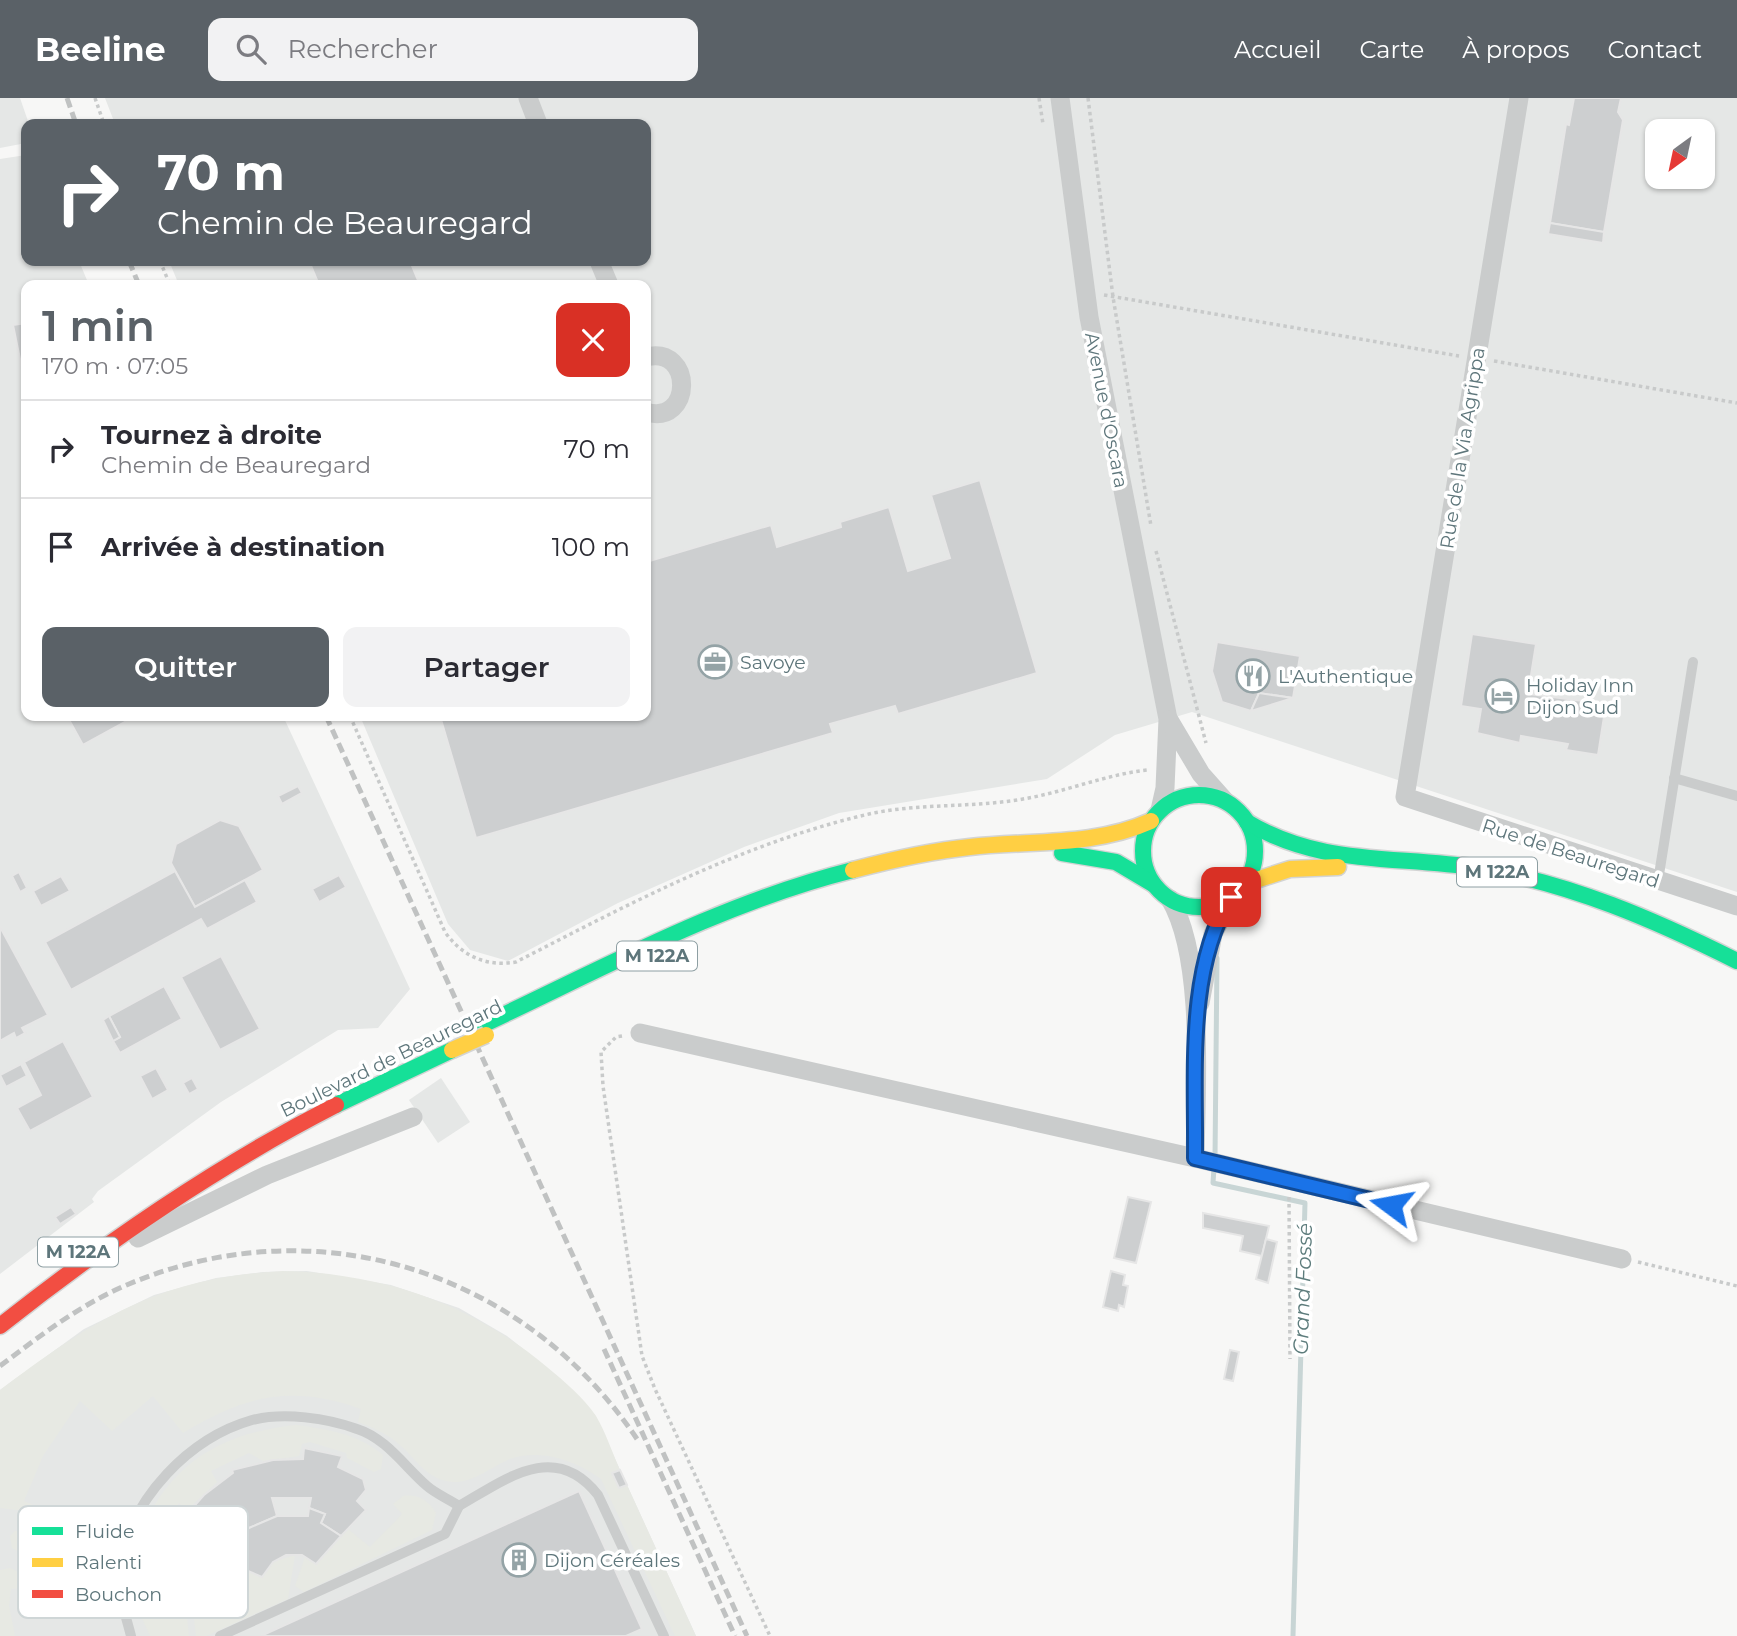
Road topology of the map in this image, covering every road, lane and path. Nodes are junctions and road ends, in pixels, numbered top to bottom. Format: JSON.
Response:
{"nodes":[{"id":1,"x":95,"y":98,"type":"edge"},
{"id":2,"x":528,"y":98,"type":"edge"},
{"id":3,"x":1060,"y":98,"type":"edge"},
{"id":4,"x":1088,"y":98,"type":"edge"},
{"id":5,"x":1519,"y":98,"type":"edge"},
{"id":6,"x":102,"y":119,"type":"edge"},
{"id":7,"x":536,"y":119,"type":"edge"},
{"id":8,"x":1086,"y":292,"type":"junction"},
{"id":9,"x":1113,"y":297,"type":"junction"},
{"id":10,"x":651,"y":357,"type":"edge"},
{"id":11,"x":1476,"y":358,"type":"junction"},
{"id":12,"x":1737,"y":403,"type":"edge"},
{"id":13,"x":651,"y":413,"type":"edge"},
{"id":14,"x":1151,"y":528,"type":"dead end"},
{"id":15,"x":1154,"y":542,"type":"dead end"},
{"id":16,"x":1693,"y":662,"type":"dead end"},
{"id":17,"x":1168,"y":719,"type":"junction"},
{"id":18,"x":353,"y":721,"type":"edge"},
{"id":19,"x":1196,"y":766,"type":"junction"},
{"id":20,"x":1167,"y":768,"type":"junction"},
{"id":21,"x":1674,"y":778,"type":"junction"},
{"id":22,"x":1737,"y":796,"type":"edge"},
{"id":23,"x":1405,"y":797,"type":"joint"},
{"id":24,"x":1224,"y":801,"type":"junction"},
{"id":25,"x":1156,"y":815,"type":"junction"},
{"id":26,"x":1247,"y":822,"type":"junction"},
{"id":27,"x":828,"y":882,"type":"junction"},
{"id":28,"x":1658,"y":882,"type":"junction"},
{"id":29,"x":1153,"y":884,"type":"junction"},
{"id":30,"x":1238,"y":890,"type":"junction"},
{"id":31,"x":1170,"y":899,"type":"junction"},
{"id":32,"x":1737,"y":906,"type":"edge"},
{"id":33,"x":1737,"y":961,"type":"edge"},
{"id":34,"x":1737,"y":973,"type":"edge"},
{"id":35,"x":1196,"y":1024,"type":"junction"},
{"id":36,"x":640,"y":1033,"type":"joint"},
{"id":37,"x":450,"y":1046,"type":"junction"},
{"id":38,"x":413,"y":1117,"type":"dead end"},
{"id":39,"x":1195,"y":1158,"type":"junction"},
{"id":40,"x":1289,"y":1207,"type":"dead end"},
{"id":41,"x":1622,"y":1259,"type":"joint"},
{"id":42,"x":76,"y":1266,"type":"junction"},
{"id":43,"x":1737,"y":1286,"type":"edge"},
{"id":44,"x":0,"y":1307,"type":"edge"},
{"id":45,"x":0,"y":1326,"type":"edge"},
{"id":46,"x":1290,"y":1359,"type":"dead end"},
{"id":47,"x":143,"y":1506,"type":"edge"},
{"id":48,"x":459,"y":1506,"type":"junction"},
{"id":49,"x":127,"y":1618,"type":"edge"},
{"id":50,"x":131,"y":1636,"type":"edge"},
{"id":51,"x":220,"y":1636,"type":"edge"},
{"id":52,"x":664,"y":1636,"type":"edge"},
{"id":53,"x":770,"y":1636,"type":"edge"}],
"edges":[{"from":1,"to":6,"type":"path"},
{"from":2,"to":7,"type":"street"},
{"from":3,"to":8,"type":"street","name":"Avenue d'Oscara"},
{"from":4,"to":9,"type":"path"},
{"from":5,"to":11,"type":"street","name":"Rue de la Via Agrippa"},
{"from":8,"to":9,"type":"path"},
{"from":8,"to":17,"type":"street","name":"Avenue d'Oscara"},
{"from":9,"to":11,"type":"path"},
{"from":9,"to":14,"type":"path"},
{"from":10,"to":13,"type":"street"},
{"from":11,"to":12,"type":"path"},
{"from":11,"to":23,"type":"street","name":"Rue de la Via Agrippa"},
{"from":15,"to":19,"type":"path"},
{"from":16,"to":21,"type":"lane"},
{"from":17,"to":19,"type":"street","name":"Avenue d'Oscara"},
{"from":17,"to":20,"type":"street","name":"Avenue d'Oscara"},
{"from":18,"to":20,"type":"path"},
{"from":19,"to":24,"type":"street","name":"Avenue d'Oscara"},
{"from":20,"to":25,"type":"street","name":"Avenue d'Oscara"},
{"from":21,"to":22,"type":"lane"},
{"from":21,"to":28,"type":"lane"},
{"from":23,"to":28,"type":"street","name":"Rue de Beauregard"},
{"from":24,"to":25,"type":"main road"},
{"from":24,"to":26,"type":"main road"},
{"from":25,"to":27,"type":"main road","number":"M 122A"},
{"from":25,"to":29,"type":"main road"},
{"from":26,"to":30,"type":"main road"},
{"from":26,"to":33,"type":"main road","number":"M 122A"},
{"from":27,"to":29,"type":"main road","number":"M 122A"},
{"from":27,"to":37,"type":"main road","name":"Boulevard de Beauregard","number":"M 122A","bridge":true},
{"from":28,"to":32,"type":"street","name":"Rue de Beauregard"},
{"from":29,"to":31,"type":"main road"},
{"from":30,"to":31,"type":"main road"},
{"from":30,"to":34,"type":"main road","number":"M 122A"},
{"from":30,"to":35,"type":"street"},
{"from":31,"to":35,"type":"street"},
{"from":35,"to":39,"type":"street"},
{"from":36,"to":39,"type":"street"},
{"from":36,"to":53,"type":"path"},
{"from":37,"to":42,"type":"main road","name":"Boulevard de Beauregard","number":"M 122A"},
{"from":37,"to":44,"type":"main road","name":"Boulevard de Beauregard","number":"M 122A"},
{"from":38,"to":42,"type":"street"},
{"from":39,"to":41,"type":"street"},
{"from":40,"to":46,"type":"path"},
{"from":41,"to":43,"type":"path"},
{"from":42,"to":45,"type":"main road","name":"Boulevard de Beauregard","number":"M 122A"},
{"from":47,"to":48,"type":"lane"},
{"from":48,"to":51,"type":"lane"},
{"from":48,"to":52,"type":"lane"},
{"from":49,"to":50,"type":"lane"}]}
